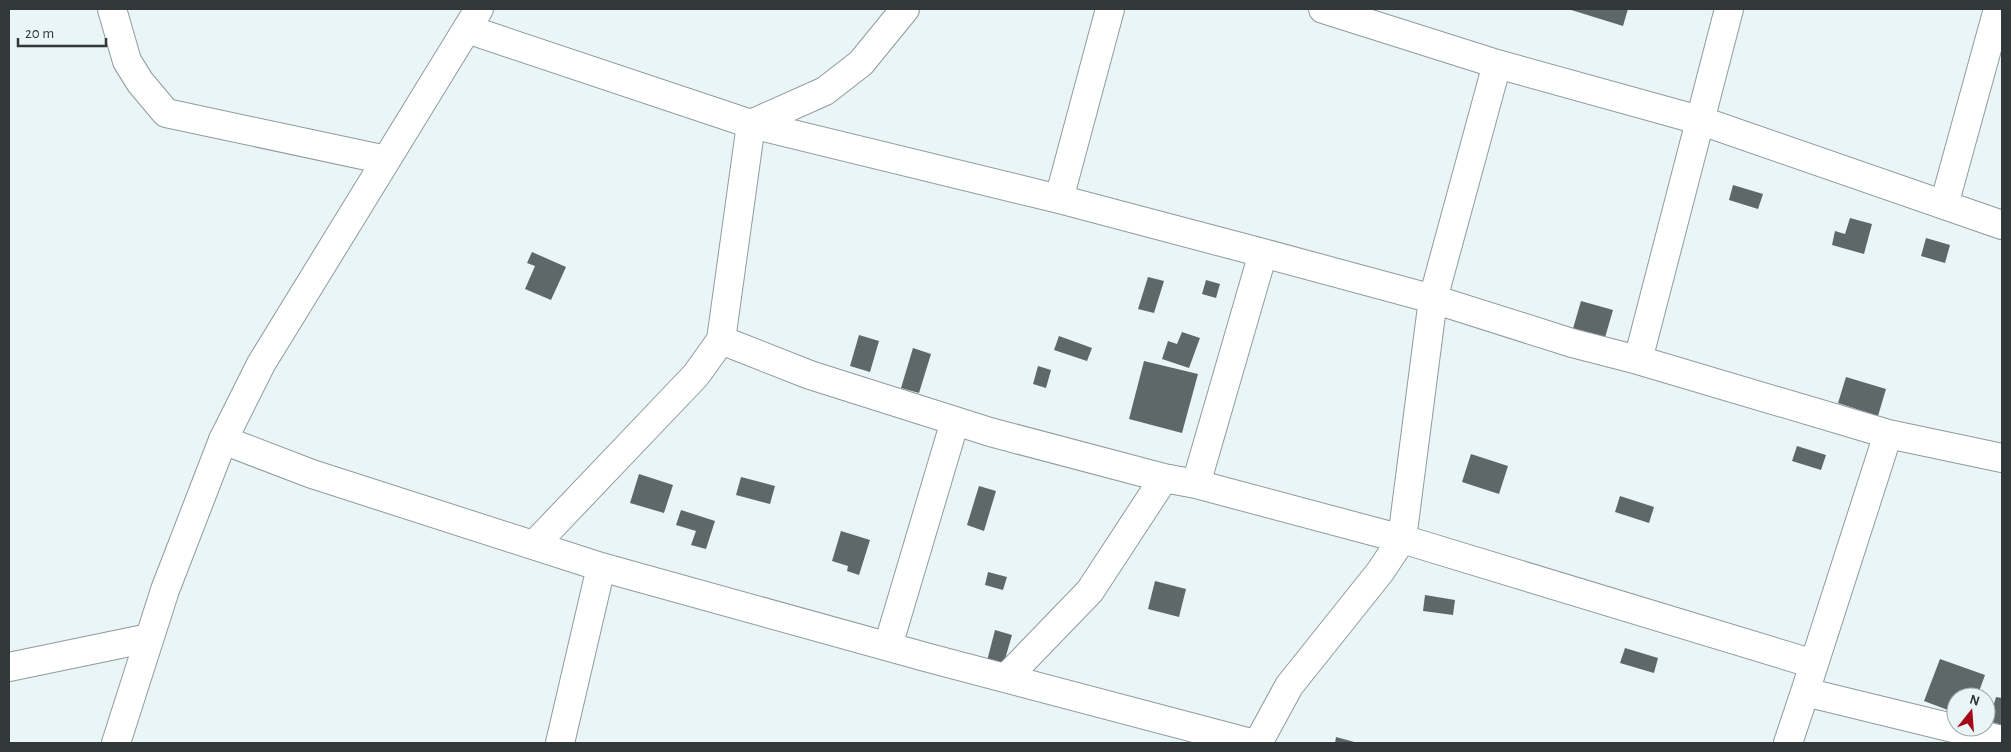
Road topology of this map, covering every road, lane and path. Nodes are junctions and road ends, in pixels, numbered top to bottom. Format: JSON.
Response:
{"nodes":[{"id":1,"x":112,"y":9,"type":"edge"},
{"id":2,"x":905,"y":9,"type":"edge"},
{"id":3,"x":1110,"y":9,"type":"edge"},
{"id":4,"x":1323,"y":9,"type":"edge"},
{"id":5,"x":1728,"y":9,"type":"edge"},
{"id":6,"x":1998,"y":9,"type":"edge"},
{"id":7,"x":473,"y":19,"type":"edge"},
{"id":8,"x":1497,"y":64,"type":"junction"},
{"id":9,"x":1699,"y":120,"type":"junction"},
{"id":10,"x":751,"y":124,"type":"junction"},
{"id":11,"x":386,"y":160,"type":"junction"},
{"id":12,"x":1059,"y":199,"type":"junction"},
{"id":13,"x":1944,"y":205,"type":"junction"},
{"id":14,"x":2002,"y":225,"type":"edge"},
{"id":15,"x":1263,"y":252,"type":"junction"},
{"id":16,"x":1433,"y":299,"type":"junction"},
{"id":17,"x":720,"y":340,"type":"junction"},
{"id":18,"x":1638,"y":360,"type":"junction"},
{"id":19,"x":954,"y":421,"type":"junction"},
{"id":20,"x":1888,"y":434,"type":"junction"},
{"id":21,"x":224,"y":440,"type":"junction"},
{"id":22,"x":2002,"y":458,"type":"edge"},
{"id":23,"x":1164,"y":478,"type":"junction"},
{"id":24,"x":1196,"y":484,"type":"junction"},
{"id":25,"x":1402,"y":539,"type":"junction"},
{"id":26,"x":534,"y":546,"type":"junction"},
{"id":27,"x":601,"y":567,"type":"junction"},
{"id":28,"x":149,"y":638,"type":"junction"},
{"id":29,"x":888,"y":646,"type":"junction"},
{"id":30,"x":1814,"y":664,"type":"junction"},
{"id":31,"x":9,"y":667,"type":"edge"},
{"id":32,"x":1006,"y":678,"type":"junction"},
{"id":33,"x":1805,"y":692,"type":"junction"},
{"id":34,"x":2002,"y":740,"type":"edge"},
{"id":35,"x":116,"y":743,"type":"edge"},
{"id":36,"x":560,"y":743,"type":"edge"},
{"id":37,"x":1251,"y":743,"type":"edge"},
{"id":38,"x":1258,"y":743,"type":"edge"},
{"id":39,"x":1788,"y":743,"type":"edge"}],
"edges":[{"from":1,"to":11,"type":"street"},
{"from":2,"to":10,"type":"street"},
{"from":3,"to":12,"type":"street"},
{"from":4,"to":8,"type":"street"},
{"from":5,"to":9,"type":"street"},
{"from":6,"to":13,"type":"street"},
{"from":7,"to":10,"type":"street"},
{"from":7,"to":11,"type":"street"},
{"from":8,"to":9,"type":"street"},
{"from":8,"to":16,"type":"street"},
{"from":9,"to":13,"type":"street"},
{"from":9,"to":18,"type":"street"},
{"from":10,"to":12,"type":"street"},
{"from":10,"to":17,"type":"street"},
{"from":11,"to":21,"type":"street"},
{"from":12,"to":15,"type":"street"},
{"from":13,"to":14,"type":"street"},
{"from":15,"to":16,"type":"street"},
{"from":15,"to":24,"type":"street"},
{"from":16,"to":18,"type":"street"},
{"from":16,"to":25,"type":"street"},
{"from":17,"to":19,"type":"street"},
{"from":17,"to":26,"type":"street"},
{"from":18,"to":20,"type":"street"},
{"from":19,"to":23,"type":"street"},
{"from":19,"to":29,"type":"street"},
{"from":20,"to":22,"type":"street"},
{"from":20,"to":30,"type":"street"},
{"from":21,"to":26,"type":"street"},
{"from":21,"to":28,"type":"street"},
{"from":23,"to":24,"type":"street"},
{"from":23,"to":32,"type":"street"},
{"from":24,"to":25,"type":"street"},
{"from":25,"to":30,"type":"street"},
{"from":25,"to":38,"type":"street"},
{"from":26,"to":27,"type":"street"},
{"from":27,"to":29,"type":"street"},
{"from":27,"to":36,"type":"street"},
{"from":28,"to":31,"type":"street"},
{"from":28,"to":35,"type":"street"},
{"from":29,"to":32,"type":"street"},
{"from":30,"to":33,"type":"street"},
{"from":32,"to":37,"type":"street"},
{"from":33,"to":34,"type":"street"},
{"from":33,"to":39,"type":"street"}]}
